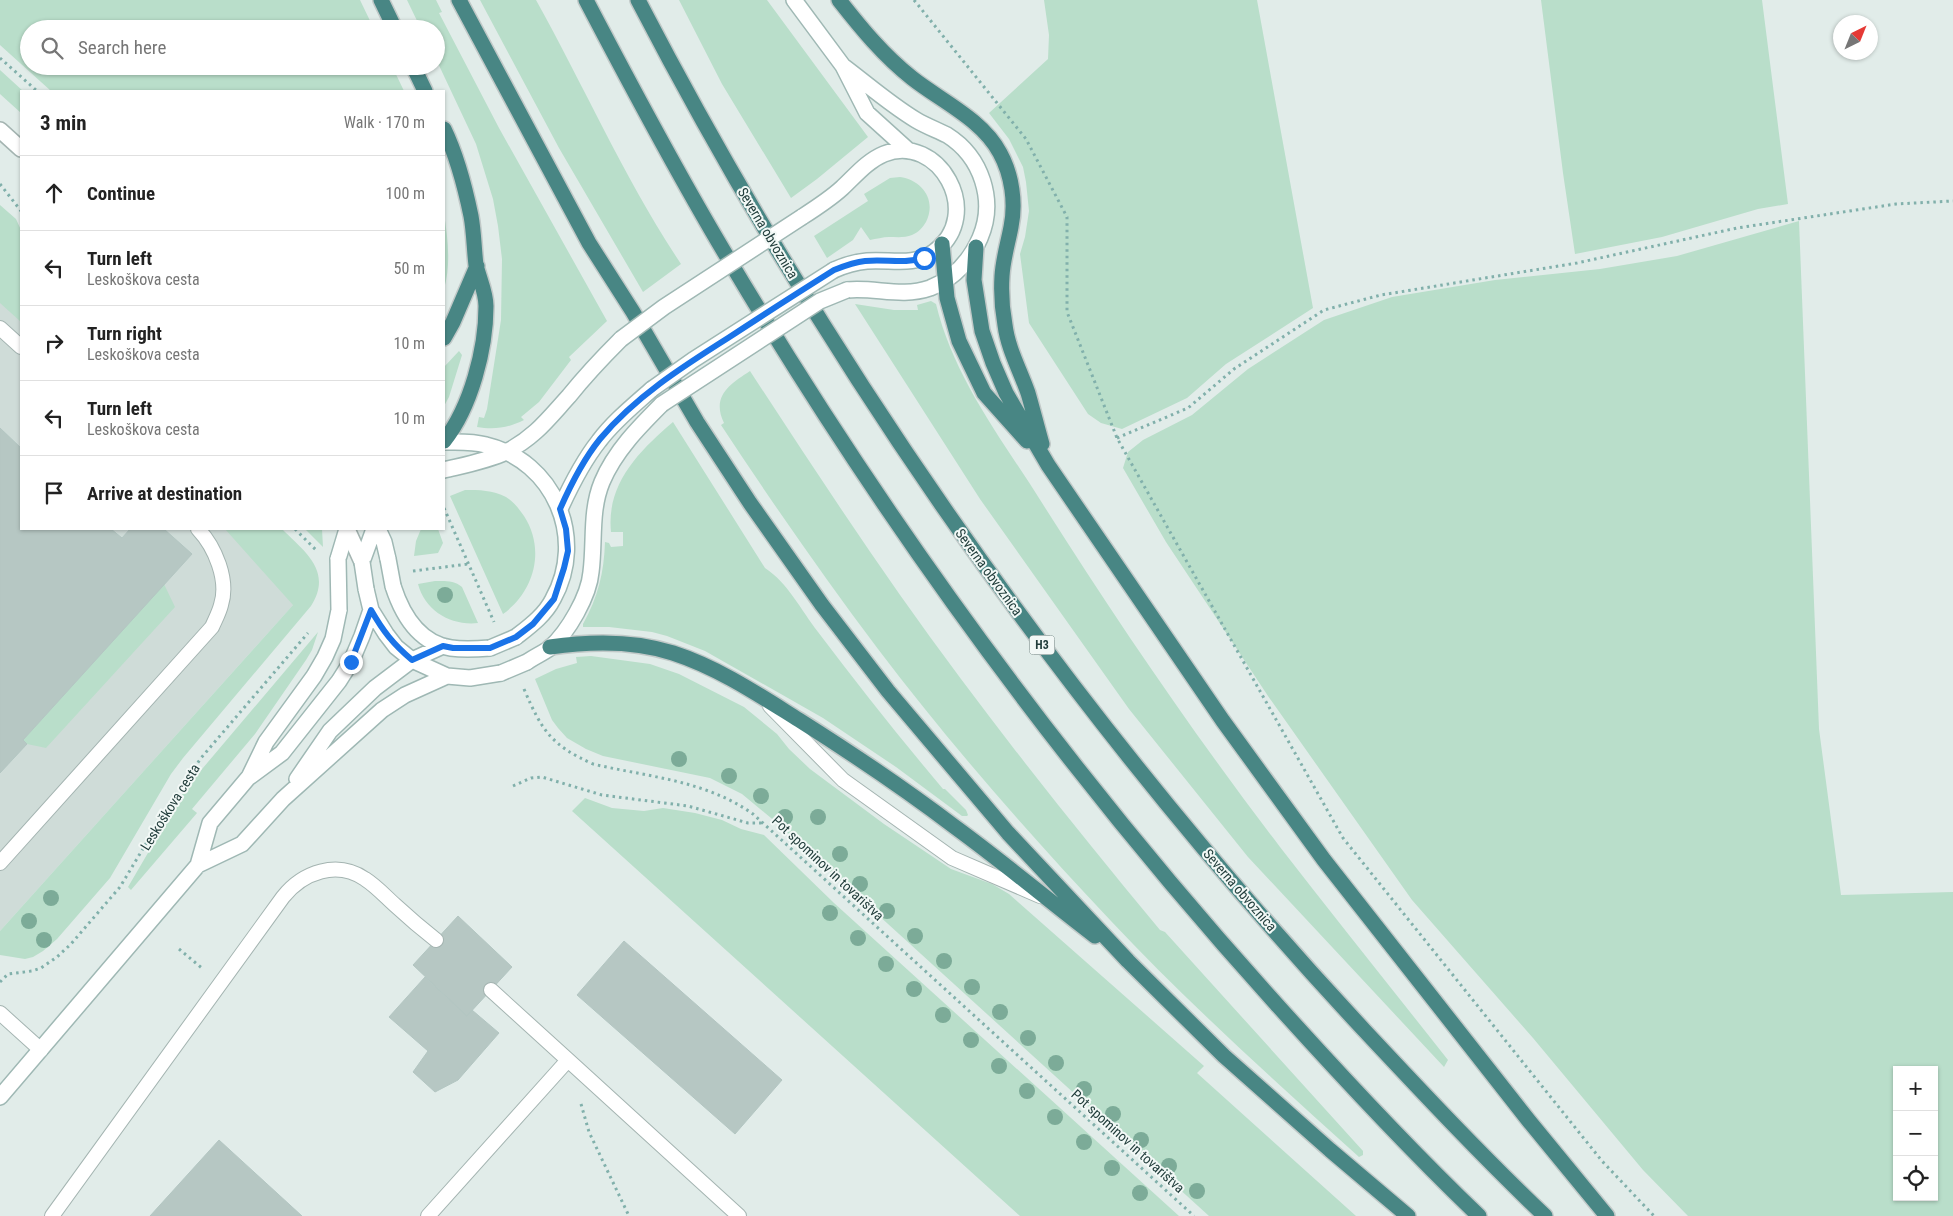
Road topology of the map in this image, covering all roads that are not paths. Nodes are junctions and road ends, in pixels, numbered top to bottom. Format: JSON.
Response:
{"nodes":[{"id":1,"x":382,"y":0,"type":"edge"},
{"id":2,"x":459,"y":0,"type":"edge"},
{"id":3,"x":586,"y":0,"type":"edge"},
{"id":4,"x":638,"y":0,"type":"edge"},
{"id":5,"x":794,"y":0,"type":"edge"},
{"id":6,"x":839,"y":0,"type":"edge"},
{"id":7,"x":391,"y":20,"type":"edge"},
{"id":8,"x":842,"y":66,"type":"junction"},
{"id":9,"x":417,"y":75,"type":"edge"},
{"id":10,"x":425,"y":90,"type":"edge"},
{"id":11,"x":0,"y":130,"type":"edge"},
{"id":12,"x":445,"y":132,"type":"edge"},
{"id":13,"x":20,"y":148,"type":"edge"},
{"id":14,"x":909,"y":151,"type":"junction"},
{"id":15,"x":942,"y":244,"type":"junction"},
{"id":16,"x":976,"y":247,"type":"junction"},
{"id":17,"x":477,"y":266,"type":"junction"},
{"id":18,"x":945,"y":281,"type":"junction"},
{"id":19,"x":0,"y":328,"type":"edge"},
{"id":20,"x":741,"y":329,"type":"junction"},
{"id":21,"x":445,"y":336,"type":"edge"},
{"id":22,"x":751,"y":345,"type":"junction"},
{"id":23,"x":20,"y":346,"type":"edge"},
{"id":24,"x":445,"y":441,"type":"edge"},
{"id":25,"x":445,"y":442,"type":"edge"},
{"id":26,"x":506,"y":452,"type":"junction"},
{"id":27,"x":1048,"y":465,"type":"junction"},
{"id":28,"x":445,"y":470,"type":"edge"},
{"id":29,"x":560,"y":509,"type":"junction"},
{"id":30,"x":199,"y":530,"type":"edge"},
{"id":31,"x":347,"y":530,"type":"edge"},
{"id":32,"x":347,"y":530,"type":"edge"},
{"id":33,"x":376,"y":530,"type":"edge"},
{"id":34,"x":377,"y":530,"type":"edge"},
{"id":35,"x":362,"y":562,"type":"junction"},
{"id":36,"x":371,"y":610,"type":"junction"},
{"id":37,"x":443,"y":646,"type":"junction"},
{"id":38,"x":550,"y":648,"type":"junction"},
{"id":39,"x":412,"y":660,"type":"junction"},
{"id":40,"x":447,"y":676,"type":"junction"},
{"id":41,"x":761,"y":696,"type":"junction"},
{"id":42,"x":248,"y":778,"type":"junction"},
{"id":43,"x":283,"y":799,"type":"junction"},
{"id":44,"x":0,"y":863,"type":"edge"},
{"id":45,"x":198,"y":865,"type":"junction"},
{"id":46,"x":1045,"y":898,"type":"junction"},
{"id":47,"x":436,"y":940,"type":"dead end"},
{"id":48,"x":1128,"y":961,"type":"junction"},
{"id":49,"x":491,"y":990,"type":"dead end"},
{"id":50,"x":0,"y":1013,"type":"edge"},
{"id":51,"x":41,"y":1050,"type":"junction"},
{"id":52,"x":568,"y":1060,"type":"junction"},
{"id":53,"x":0,"y":1097,"type":"edge"},
{"id":54,"x":52,"y":1216,"type":"edge"},
{"id":55,"x":428,"y":1216,"type":"edge"},
{"id":56,"x":739,"y":1216,"type":"edge"},
{"id":57,"x":1408,"y":1216,"type":"edge"},
{"id":58,"x":1478,"y":1216,"type":"edge"},
{"id":59,"x":1545,"y":1216,"type":"edge"},
{"id":60,"x":1607,"y":1216,"type":"edge"}],
"edges":[{"from":1,"to":7,"type":"highway"},
{"from":2,"to":48,"type":"highway"},
{"from":3,"to":58,"type":"highway"},
{"from":4,"to":59,"type":"highway","name":"Severna obvoznica","number":"H3"},
{"from":5,"to":8,"type":"main road"},
{"from":6,"to":27,"type":"highway"},
{"from":8,"to":14,"type":"main road"},
{"from":8,"to":16,"type":"main road"},
{"from":9,"to":10,"type":"highway"},
{"from":11,"to":13,"type":"main road"},
{"from":12,"to":17,"type":"highway"},
{"from":14,"to":15,"type":"main road"},
{"from":14,"to":26,"type":"main road","bridge":true},
{"from":15,"to":18,"type":"highway"},
{"from":15,"to":20,"type":"main road","bridge":true},
{"from":16,"to":18,"type":"main road"},
{"from":16,"to":27,"type":"highway"},
{"from":17,"to":21,"type":"highway"},
{"from":17,"to":24,"type":"highway"},
{"from":18,"to":22,"type":"main road","bridge":true},
{"from":18,"to":27,"type":"highway"},
{"from":19,"to":23,"type":"lane"},
{"from":20,"to":22,"type":"lane"},
{"from":20,"to":29,"type":"main road","bridge":true},
{"from":22,"to":38,"type":"main road","bridge":true},
{"from":25,"to":26,"type":"main road"},
{"from":26,"to":28,"type":"main road"},
{"from":26,"to":29,"type":"main road"},
{"from":27,"to":60,"type":"highway"},
{"from":29,"to":37,"type":"main road","bridge":true},
{"from":30,"to":44,"type":"lane"},
{"from":31,"to":42,"type":"main road","bridge":true},
{"from":32,"to":35,"type":"main road"},
{"from":33,"to":35,"type":"main road"},
{"from":34,"to":37,"type":"main road","bridge":true},
{"from":35,"to":36,"type":"main road","bridge":true},
{"from":36,"to":39,"type":"main road"},
{"from":36,"to":42,"type":"main road"},
{"from":37,"to":39,"type":"main road"},
{"from":38,"to":40,"type":"main road","bridge":true},
{"from":38,"to":41,"type":"highway"},
{"from":39,"to":40,"type":"main road"},
{"from":39,"to":43,"type":"main road"},
{"from":40,"to":43,"type":"main road"},
{"from":41,"to":46,"type":"highway"},
{"from":41,"to":46,"type":"lane"},
{"from":42,"to":45,"type":"main road"},
{"from":43,"to":45,"type":"main road"},
{"from":45,"to":51,"type":"main road"},
{"from":46,"to":48,"type":"highway"},
{"from":47,"to":54,"type":"lane"},
{"from":48,"to":57,"type":"highway"},
{"from":49,"to":52,"type":"lane"},
{"from":50,"to":51,"type":"lane"},
{"from":51,"to":53,"type":"main road"},
{"from":52,"to":55,"type":"lane"},
{"from":52,"to":56,"type":"lane"}]}
